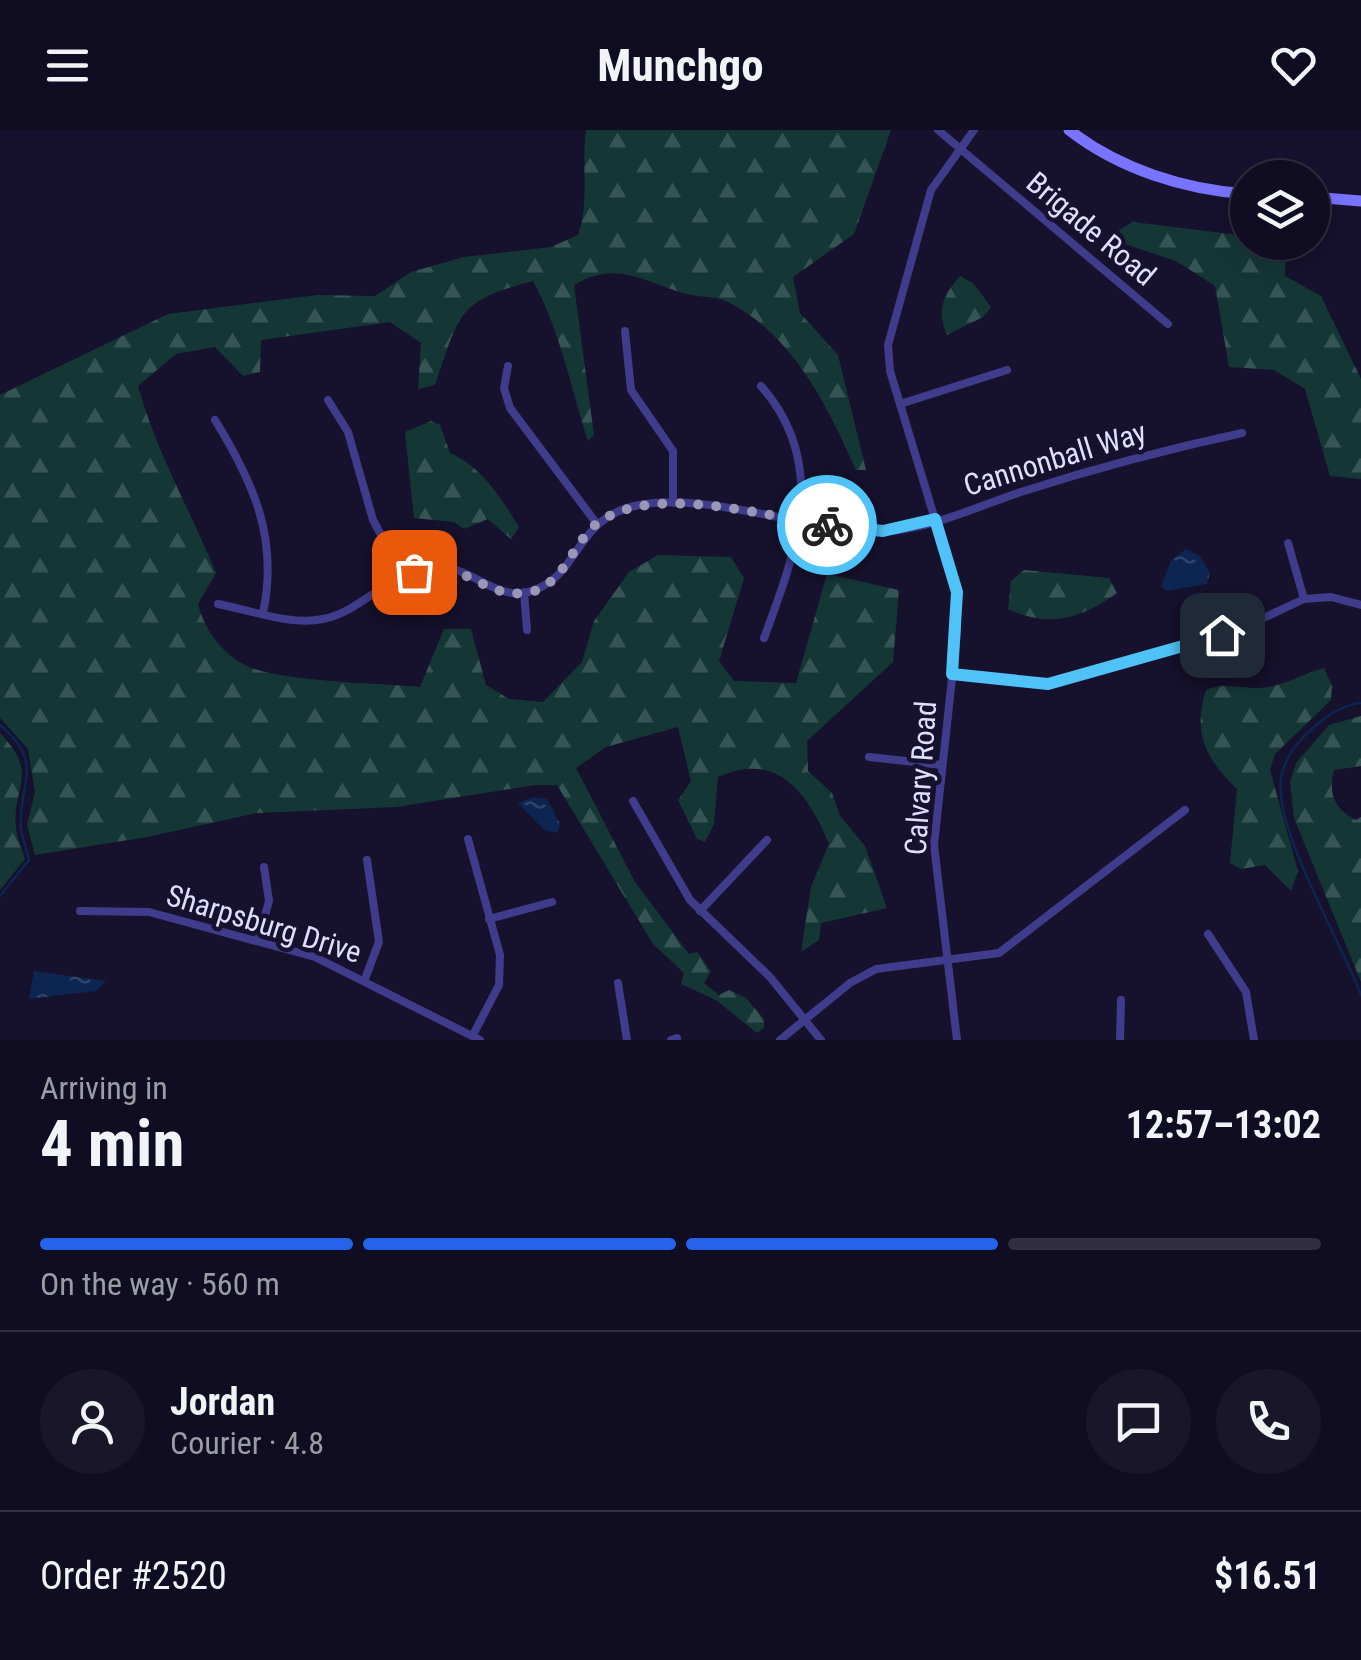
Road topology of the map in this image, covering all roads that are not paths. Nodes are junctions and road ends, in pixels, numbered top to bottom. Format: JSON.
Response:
{"nodes":[{"id":1,"x":938,"y":130,"type":"edge"},
{"id":2,"x":974,"y":130,"type":"edge"},
{"id":3,"x":1069,"y":130,"type":"edge"},
{"id":4,"x":960,"y":147,"type":"junction"},
{"id":5,"x":1230,"y":190,"type":"edge"},
{"id":6,"x":1330,"y":198,"type":"edge"},
{"id":7,"x":1361,"y":201,"type":"edge"},
{"id":8,"x":1168,"y":324,"type":"dead end"},
{"id":9,"x":624,"y":331,"type":"dead end"},
{"id":10,"x":508,"y":366,"type":"dead end"},
{"id":11,"x":1007,"y":370,"type":"dead end"},
{"id":12,"x":761,"y":386,"type":"dead end"},
{"id":13,"x":328,"y":400,"type":"dead end"},
{"id":14,"x":900,"y":404,"type":"junction"},
{"id":15,"x":215,"y":420,"type":"dead end"},
{"id":16,"x":1242,"y":433,"type":"dead end"},
{"id":17,"x":673,"y":503,"type":"junction"},
{"id":18,"x":935,"y":519,"type":"junction"},
{"id":19,"x":800,"y":521,"type":"junction"},
{"id":20,"x":597,"y":524,"type":"junction"},
{"id":21,"x":1288,"y":543,"type":"dead end"},
{"id":22,"x":404,"y":575,"type":"junction"},
{"id":23,"x":524,"y":592,"type":"junction"},
{"id":24,"x":1304,"y":600,"type":"junction"},
{"id":25,"x":218,"y":604,"type":"dead end"},
{"id":26,"x":1361,"y":606,"type":"edge"},
{"id":27,"x":264,"y":613,"type":"junction"},
{"id":28,"x":527,"y":630,"type":"dead end"},
{"id":29,"x":764,"y":638,"type":"dead end"},
{"id":30,"x":952,"y":674,"type":"junction"},
{"id":31,"x":869,"y":757,"type":"dead end"},
{"id":32,"x":942,"y":765,"type":"junction"},
{"id":33,"x":633,"y":801,"type":"dead end"},
{"id":34,"x":1185,"y":810,"type":"dead end"},
{"id":35,"x":468,"y":838,"type":"dead end"},
{"id":36,"x":768,"y":840,"type":"dead end"},
{"id":37,"x":367,"y":860,"type":"dead end"},
{"id":38,"x":264,"y":866,"type":"dead end"},
{"id":39,"x":552,"y":902,"type":"dead end"},
{"id":40,"x":80,"y":911,"type":"dead end"},
{"id":41,"x":700,"y":911,"type":"junction"},
{"id":42,"x":489,"y":919,"type":"junction"},
{"id":43,"x":1208,"y":934,"type":"dead end"},
{"id":44,"x":258,"y":940,"type":"junction"},
{"id":45,"x":948,"y":961,"type":"junction"},
{"id":46,"x":366,"y":979,"type":"junction"},
{"id":47,"x":618,"y":983,"type":"dead end"},
{"id":48,"x":1121,"y":1000,"type":"dead end"},
{"id":49,"x":804,"y":1020,"type":"junction"},
{"id":50,"x":476,"y":1037,"type":"edge"},
{"id":51,"x":627,"y":1040,"type":"edge"},
{"id":52,"x":780,"y":1040,"type":"edge"},
{"id":53,"x":820,"y":1040,"type":"edge"},
{"id":54,"x":957,"y":1040,"type":"edge"},
{"id":55,"x":1120,"y":1040,"type":"edge"},
{"id":56,"x":1254,"y":1040,"type":"edge"}],
"edges":[{"from":1,"to":4,"type":"street","name":"Brigade Road"},
{"from":2,"to":4,"type":"street","name":"Calvary Road"},
{"from":3,"to":5,"type":"main road"},
{"from":4,"to":8,"type":"street","name":"Brigade Road"},
{"from":4,"to":14,"type":"street","name":"Calvary Road"},
{"from":6,"to":7,"type":"main road"},
{"from":9,"to":17,"type":"street"},
{"from":10,"to":20,"type":"street"},
{"from":11,"to":14,"type":"street"},
{"from":12,"to":19,"type":"street"},
{"from":13,"to":22,"type":"street"},
{"from":14,"to":18,"type":"street","name":"Calvary Road"},
{"from":15,"to":27,"type":"street"},
{"from":16,"to":18,"type":"street","name":"Cannonball Way"},
{"from":17,"to":19,"type":"street","name":"Cannonball Way"},
{"from":17,"to":20,"type":"street","name":"Cannonball Way"},
{"from":18,"to":19,"type":"street","name":"Cannonball Way"},
{"from":18,"to":30,"type":"street","name":"Calvary Road"},
{"from":19,"to":29,"type":"street"},
{"from":20,"to":23,"type":"street","name":"Cannonball Way"},
{"from":21,"to":24,"type":"street"},
{"from":22,"to":23,"type":"street"},
{"from":22,"to":27,"type":"street"},
{"from":23,"to":28,"type":"street"},
{"from":24,"to":26,"type":"street"},
{"from":24,"to":30,"type":"street"},
{"from":25,"to":27,"type":"street"},
{"from":30,"to":32,"type":"street","name":"Calvary Road"},
{"from":31,"to":32,"type":"street"},
{"from":32,"to":45,"type":"street","name":"Calvary Road"},
{"from":33,"to":41,"type":"street"},
{"from":34,"to":45,"type":"street"},
{"from":35,"to":42,"type":"street"},
{"from":36,"to":41,"type":"street"},
{"from":37,"to":46,"type":"street"},
{"from":38,"to":44,"type":"street"},
{"from":39,"to":42,"type":"street"},
{"from":40,"to":44,"type":"street","name":"Sharpsburg Drive"},
{"from":41,"to":49,"type":"street"},
{"from":42,"to":50,"type":"street"},
{"from":43,"to":56,"type":"street"},
{"from":44,"to":46,"type":"street","name":"Sharpsburg Drive"},
{"from":45,"to":49,"type":"street"},
{"from":45,"to":54,"type":"street","name":"Calvary Road"},
{"from":46,"to":50,"type":"street","name":"Sharpsburg Drive"},
{"from":47,"to":51,"type":"street"},
{"from":48,"to":55,"type":"street"},
{"from":49,"to":52,"type":"street"},
{"from":49,"to":53,"type":"street"}]}
